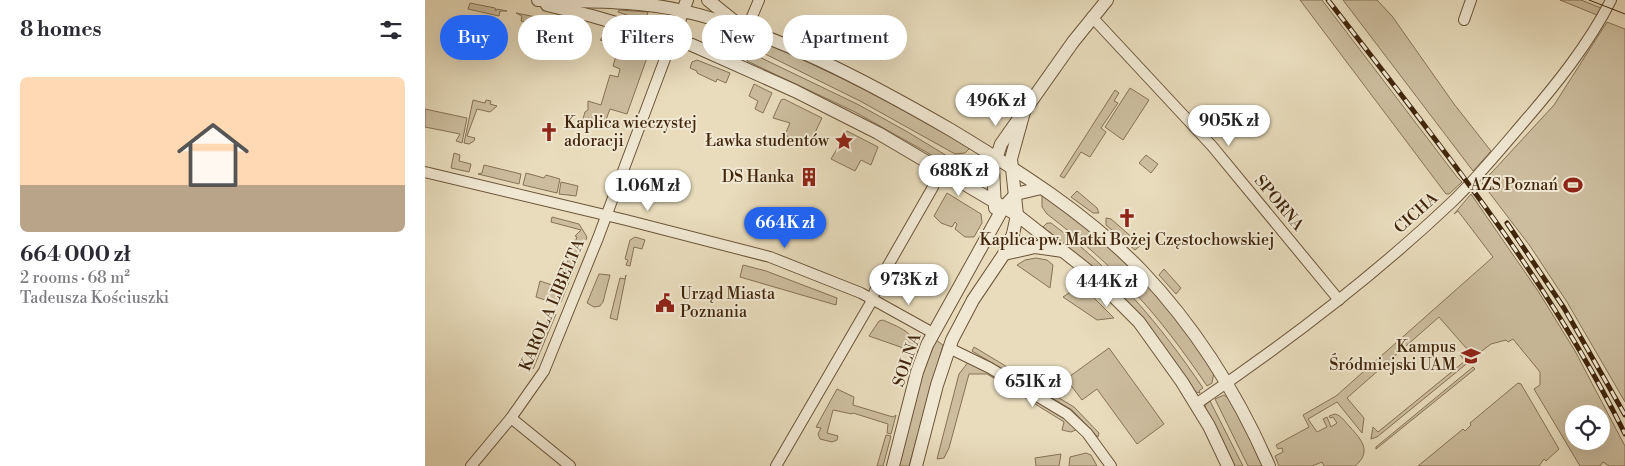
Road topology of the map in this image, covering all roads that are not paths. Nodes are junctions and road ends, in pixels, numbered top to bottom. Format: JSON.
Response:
{"nodes":[{"id":1,"x":533,"y":0,"type":"edge"},
{"id":2,"x":538,"y":0,"type":"edge"},
{"id":3,"x":666,"y":0,"type":"edge"},
{"id":4,"x":708,"y":0,"type":"edge"},
{"id":5,"x":759,"y":0,"type":"edge"},
{"id":6,"x":1107,"y":0,"type":"edge"},
{"id":7,"x":1471,"y":0,"type":"edge"},
{"id":8,"x":1611,"y":0,"type":"edge"},
{"id":9,"x":685,"y":5,"type":"edge"},
{"id":10,"x":653,"y":6,"type":"junction"},
{"id":11,"x":709,"y":15,"type":"edge"},
{"id":12,"x":727,"y":15,"type":"edge"},
{"id":13,"x":753,"y":15,"type":"edge"},
{"id":14,"x":1092,"y":17,"type":"junction"},
{"id":15,"x":602,"y":20,"type":"edge"},
{"id":16,"x":1464,"y":20,"type":"dead end"},
{"id":17,"x":773,"y":41,"type":"edge"},
{"id":18,"x":692,"y":46,"type":"edge"},
{"id":19,"x":664,"y":60,"type":"edge"},
{"id":20,"x":1024,"y":112,"type":"junction"},
{"id":21,"x":995,"y":157,"type":"junction"},
{"id":22,"x":1011,"y":167,"type":"junction"},
{"id":23,"x":425,"y":172,"type":"edge"},
{"id":24,"x":993,"y":180,"type":"junction"},
{"id":25,"x":933,"y":187,"type":"dead end"},
{"id":26,"x":1041,"y":188,"type":"junction"},
{"id":27,"x":973,"y":189,"type":"junction"},
{"id":28,"x":1016,"y":194,"type":"junction"},
{"id":29,"x":998,"y":209,"type":"junction"},
{"id":30,"x":606,"y":215,"type":"junction"},
{"id":31,"x":1017,"y":215,"type":"junction"},
{"id":32,"x":1065,"y":252,"type":"junction"},
{"id":33,"x":1004,"y":254,"type":"junction"},
{"id":34,"x":873,"y":299,"type":"junction"},
{"id":35,"x":1339,"y":300,"type":"junction"},
{"id":36,"x":933,"y":333,"type":"junction"},
{"id":37,"x":949,"y":348,"type":"junction"},
{"id":38,"x":1227,"y":383,"type":"junction"},
{"id":39,"x":1196,"y":404,"type":"junction"},
{"id":40,"x":511,"y":418,"type":"junction"},
{"id":41,"x":471,"y":466,"type":"edge"},
{"id":42,"x":570,"y":466,"type":"edge"},
{"id":43,"x":776,"y":466,"type":"edge"},
{"id":44,"x":893,"y":466,"type":"edge"},
{"id":45,"x":916,"y":466,"type":"edge"},
{"id":46,"x":1111,"y":466,"type":"edge"},
{"id":47,"x":1228,"y":466,"type":"edge"},
{"id":48,"x":1269,"y":466,"type":"edge"}],
"edges":[{"from":1,"to":15,"type":"street"},
{"from":2,"to":10,"type":"street"},
{"from":3,"to":10,"type":"street"},
{"from":4,"to":12,"type":"street"},
{"from":5,"to":13,"type":"street"},
{"from":6,"to":14,"type":"street"},
{"from":7,"to":16,"type":"street"},
{"from":8,"to":35,"type":"street","name":"CICHA"},
{"from":9,"to":10,"type":"street"},
{"from":9,"to":11,"type":"street"},
{"from":14,"to":20,"type":"street"},
{"from":14,"to":35,"type":"street","name":"SPORNA"},
{"from":17,"to":21,"type":"street"},
{"from":18,"to":27,"type":"street"},
{"from":19,"to":30,"type":"street","name":"KAROLA LIBELTA"},
{"from":20,"to":21,"type":"street"},
{"from":20,"to":22,"type":"street"},
{"from":21,"to":22,"type":"street"},
{"from":21,"to":24,"type":"street","name":"SOLNA"},
{"from":22,"to":24,"type":"street"},
{"from":22,"to":26,"type":"street"},
{"from":22,"to":28,"type":"street"},
{"from":23,"to":30,"type":"street"},
{"from":24,"to":27,"type":"street"},
{"from":24,"to":29,"type":"street","name":"SOLNA"},
{"from":25,"to":34,"type":"street"},
{"from":26,"to":28,"type":"street"},
{"from":26,"to":38,"type":"street"},
{"from":27,"to":29,"type":"street"},
{"from":28,"to":29,"type":"street","name":"SOLNA"},
{"from":28,"to":31,"type":"street"},
{"from":29,"to":31,"type":"street"},
{"from":29,"to":36,"type":"street","name":"SOLNA"},
{"from":30,"to":34,"type":"street"},
{"from":30,"to":40,"type":"street","name":"KAROLA LIBELTA"},
{"from":31,"to":32,"type":"street"},
{"from":31,"to":33,"type":"street"},
{"from":32,"to":33,"type":"street"},
{"from":32,"to":39,"type":"street"},
{"from":33,"to":37,"type":"street"},
{"from":34,"to":36,"type":"street"},
{"from":34,"to":43,"type":"street"},
{"from":35,"to":38,"type":"street","name":"CICHA"},
{"from":36,"to":44,"type":"street","name":"SOLNA"},
{"from":37,"to":45,"type":"street"},
{"from":37,"to":46,"type":"street"},
{"from":38,"to":39,"type":"street","name":"CICHA"},
{"from":38,"to":48,"type":"street"},
{"from":39,"to":47,"type":"street"},
{"from":40,"to":41,"type":"street","name":"KAROLA LIBELTA"},
{"from":40,"to":42,"type":"street"}]}
